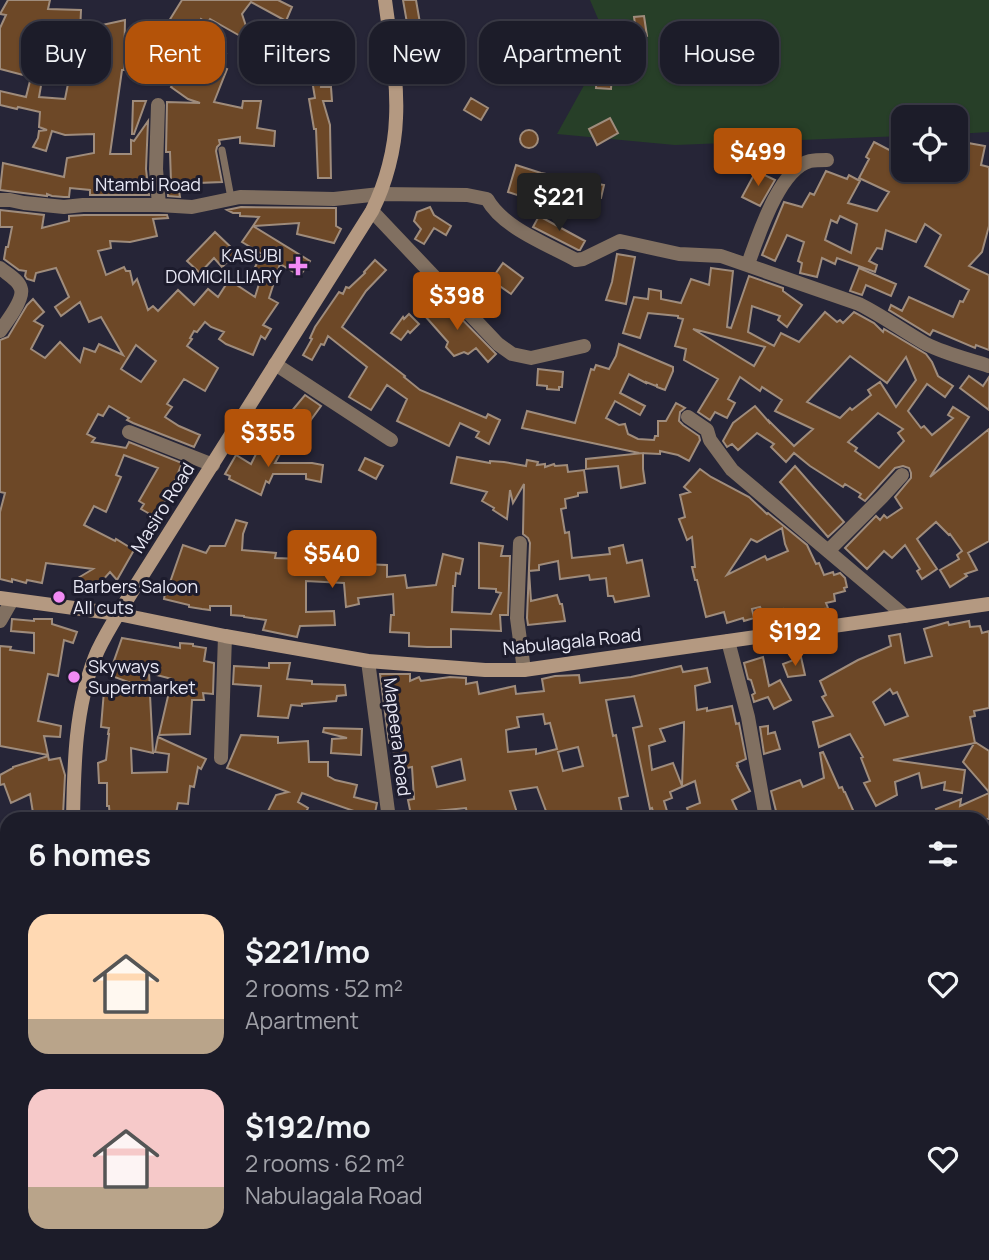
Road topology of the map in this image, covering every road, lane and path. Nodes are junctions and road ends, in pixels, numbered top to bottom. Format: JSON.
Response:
{"nodes":[{"id":1,"x":385,"y":0,"type":"edge"},
{"id":2,"x":158,"y":105,"type":"dead end"},
{"id":3,"x":222,"y":150,"type":"dead end"},
{"id":4,"x":827,"y":160,"type":"dead end"},
{"id":5,"x":380,"y":194,"type":"junction"},
{"id":6,"x":231,"y":199,"type":"junction"},
{"id":7,"x":0,"y":200,"type":"edge"},
{"id":8,"x":159,"y":205,"type":"junction"},
{"id":9,"x":372,"y":211,"type":"junction"},
{"id":10,"x":748,"y":264,"type":"junction"},
{"id":11,"x":0,"y":268,"type":"edge"},
{"id":12,"x":0,"y":331,"type":"edge"},
{"id":13,"x":584,"y":346,"type":"dead end"},
{"id":14,"x":275,"y":364,"type":"junction"},
{"id":15,"x":989,"y":366,"type":"edge"},
{"id":16,"x":688,"y":417,"type":"dead end"},
{"id":17,"x":129,"y":432,"type":"dead end"},
{"id":18,"x":391,"y":440,"type":"dead end"},
{"id":19,"x":213,"y":465,"type":"junction"},
{"id":20,"x":902,"y":475,"type":"dead end"},
{"id":21,"x":520,"y":543,"type":"dead end"},
{"id":22,"x":828,"y":551,"type":"junction"},
{"id":23,"x":6,"y":599,"type":"edge"},
{"id":24,"x":989,"y":604,"type":"edge"},
{"id":25,"x":118,"y":614,"type":"junction"},
{"id":26,"x":905,"y":617,"type":"junction"},
{"id":27,"x":0,"y":621,"type":"edge"},
{"id":28,"x":225,"y":636,"type":"junction"},
{"id":29,"x":728,"y":641,"type":"junction"},
{"id":30,"x":368,"y":661,"type":"junction"},
{"id":31,"x":524,"y":670,"type":"junction"},
{"id":32,"x":221,"y":758,"type":"dead end"},
{"id":33,"x":73,"y":812,"type":"edge"},
{"id":34,"x":387,"y":812,"type":"edge"},
{"id":35,"x":765,"y":812,"type":"edge"}],
"edges":[{"from":1,"to":5,"type":"street","name":"Masiro Road"},
{"from":2,"to":8,"type":"street"},
{"from":3,"to":6,"type":"lane"},
{"from":4,"to":10,"type":"street"},
{"from":5,"to":6,"type":"street","name":"Ntambi Road"},
{"from":5,"to":9,"type":"street","name":"Masiro Road"},
{"from":5,"to":10,"type":"street","name":"Ntambi Road"},
{"from":6,"to":8,"type":"street","name":"Ntambi Road"},
{"from":7,"to":8,"type":"street","name":"Ntambi Road"},
{"from":9,"to":13,"type":"street"},
{"from":9,"to":14,"type":"street","name":"Masiro Road"},
{"from":10,"to":15,"type":"street"},
{"from":11,"to":12,"type":"street"},
{"from":14,"to":18,"type":"street"},
{"from":14,"to":19,"type":"street","name":"Masiro Road"},
{"from":16,"to":22,"type":"street"},
{"from":17,"to":19,"type":"street"},
{"from":19,"to":25,"type":"street","name":"Masiro Road"},
{"from":20,"to":22,"type":"street"},
{"from":21,"to":31,"type":"street"},
{"from":22,"to":26,"type":"street"},
{"from":23,"to":25,"type":"street","name":"Nabulagala Road"},
{"from":23,"to":27,"type":"street"},
{"from":24,"to":26,"type":"street","name":"Nabulagala Road"},
{"from":25,"to":28,"type":"street","name":"Nabulagala Road"},
{"from":25,"to":33,"type":"street","name":"Masiro Road"},
{"from":26,"to":29,"type":"street","name":"Nabulagala Road"},
{"from":28,"to":30,"type":"street","name":"Nabulagala Road"},
{"from":28,"to":32,"type":"street"},
{"from":29,"to":31,"type":"street","name":"Nabulagala Road"},
{"from":29,"to":35,"type":"street"},
{"from":30,"to":31,"type":"street","name":"Nabulagala Road"},
{"from":30,"to":34,"type":"street","name":"Mapeera Road"}]}
